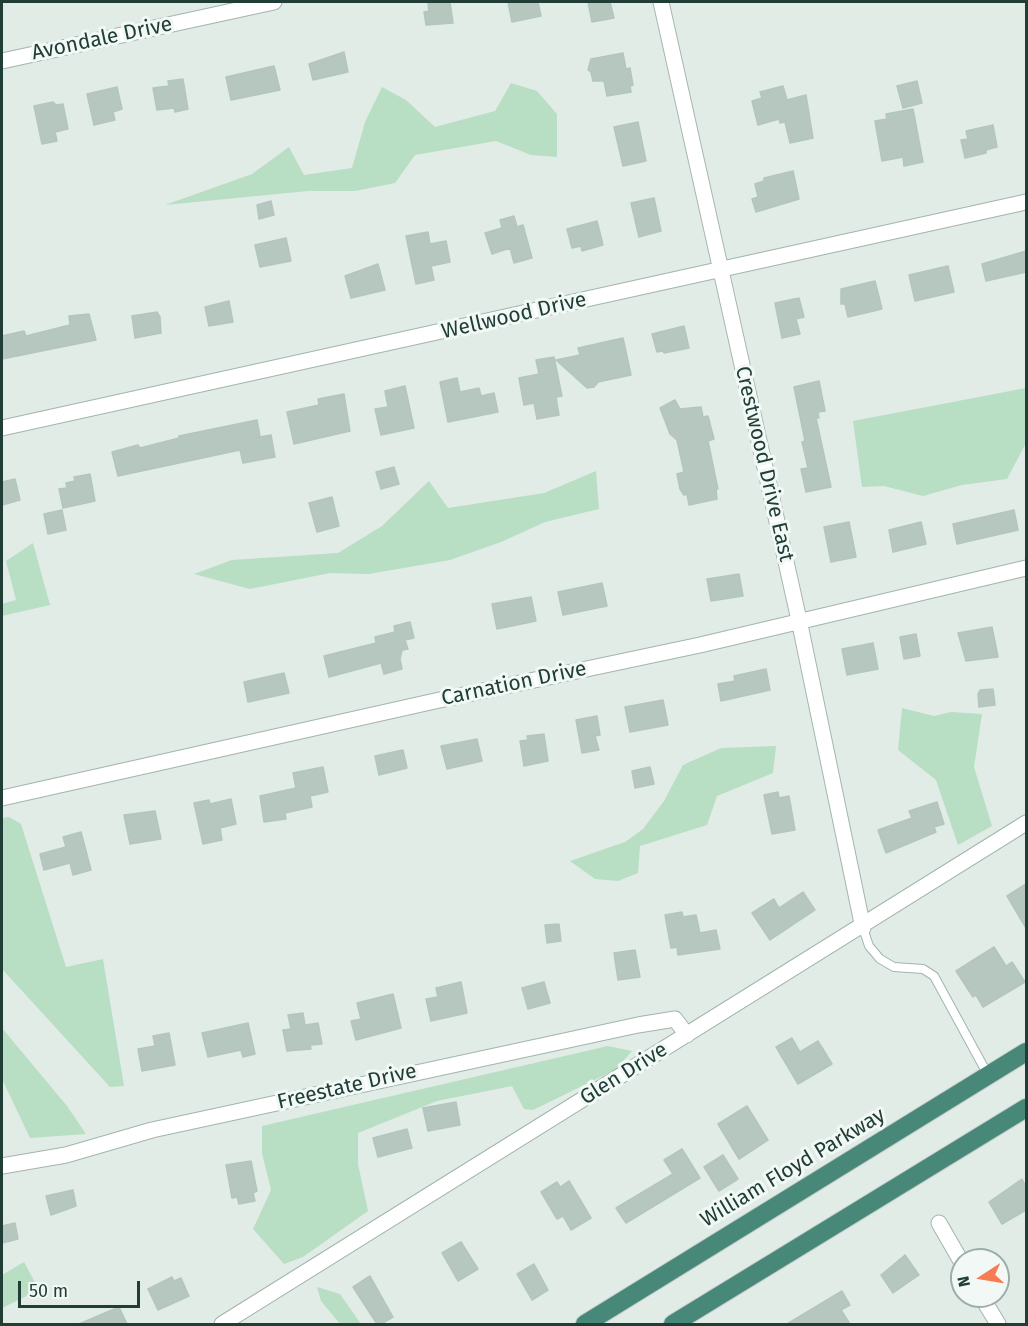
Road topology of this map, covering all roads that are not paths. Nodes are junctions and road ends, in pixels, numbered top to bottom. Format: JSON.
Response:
{"nodes":[{"id":1,"x":274,"y":2,"type":"edge"},
{"id":2,"x":661,"y":2,"type":"edge"},
{"id":3,"x":2,"y":61,"type":"edge"},
{"id":4,"x":1026,"y":202,"type":"edge"},
{"id":5,"x":719,"y":269,"type":"junction"},
{"id":6,"x":2,"y":428,"type":"edge"},
{"id":7,"x":1026,"y":568,"type":"edge"},
{"id":8,"x":799,"y":620,"type":"junction"},
{"id":9,"x":2,"y":798,"type":"edge"},
{"id":10,"x":1026,"y":823,"type":"edge"},
{"id":11,"x":863,"y":927,"type":"junction"},
{"id":12,"x":687,"y":1035,"type":"junction"},
{"id":13,"x":1026,"y":1052,"type":"edge"},
{"id":14,"x":989,"y":1076,"type":"junction"},
{"id":15,"x":1026,"y":1108,"type":"edge"},
{"id":16,"x":2,"y":1166,"type":"edge"},
{"id":17,"x":939,"y":1223,"type":"dead end"},
{"id":18,"x":953,"y":1248,"type":"edge"},
{"id":19,"x":988,"y":1308,"type":"edge"},
{"id":20,"x":222,"y":1324,"type":"edge"},
{"id":21,"x":585,"y":1324,"type":"edge"},
{"id":22,"x":673,"y":1324,"type":"edge"},
{"id":23,"x":998,"y":1324,"type":"edge"}],
"edges":[{"from":1,"to":3,"type":"street","name":"Avondale Drive"},
{"from":2,"to":5,"type":"street","name":"Crestwood Drive East"},
{"from":4,"to":5,"type":"street","name":"Wellwood Drive"},
{"from":5,"to":6,"type":"street","name":"Wellwood Drive"},
{"from":5,"to":8,"type":"street","name":"Crestwood Drive East"},
{"from":7,"to":8,"type":"street","name":"Carnation Drive"},
{"from":8,"to":9,"type":"street","name":"Carnation Drive"},
{"from":8,"to":11,"type":"street","name":"Crestwood Drive East"},
{"from":10,"to":11,"type":"street","name":"Glen Drive"},
{"from":11,"to":12,"type":"street","name":"Glen Drive"},
{"from":11,"to":14,"type":"lane"},
{"from":12,"to":16,"type":"street","name":"Freestate Drive"},
{"from":12,"to":20,"type":"street","name":"Glen Drive"},
{"from":13,"to":14,"type":"highway","name":"William Floyd Parkway"},
{"from":14,"to":21,"type":"highway","name":"William Floyd Parkway"},
{"from":15,"to":22,"type":"highway"},
{"from":17,"to":18,"type":"street"},
{"from":19,"to":23,"type":"street"}]}
